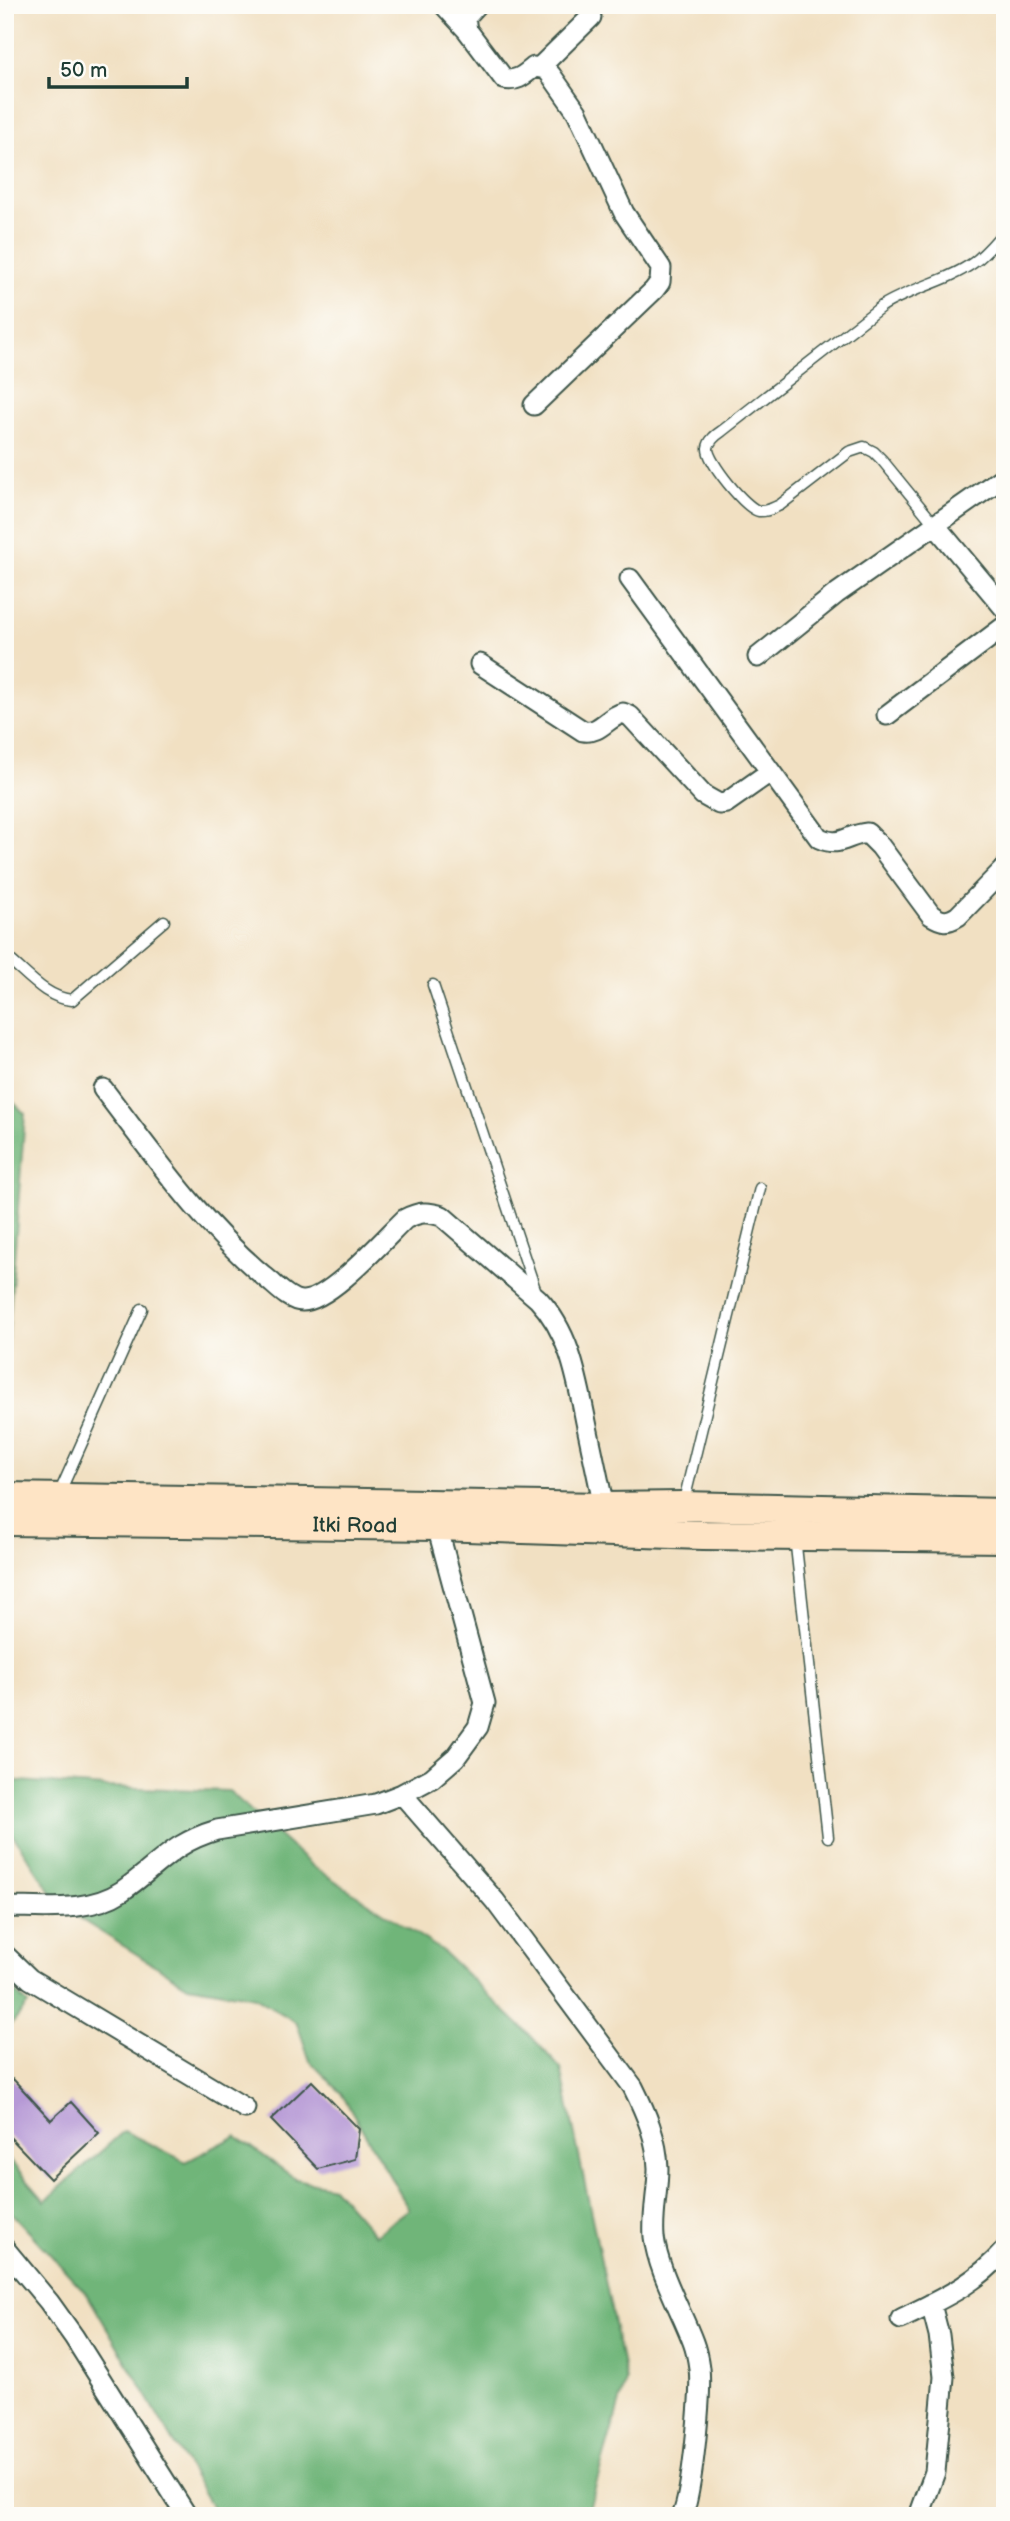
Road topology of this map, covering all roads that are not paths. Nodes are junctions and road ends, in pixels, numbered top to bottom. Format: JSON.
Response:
{"nodes":[{"id":1,"x":444,"y":5,"type":"edge"},
{"id":2,"x":477,"y":5,"type":"edge"},
{"id":3,"x":591,"y":17,"type":"dead end"},
{"id":4,"x":467,"y":30,"type":"junction"},
{"id":5,"x":540,"y":67,"type":"junction"},
{"id":6,"x":1005,"y":231,"type":"edge"},
{"id":7,"x":534,"y":405,"type":"dead end"},
{"id":8,"x":1005,"y":477,"type":"edge"},
{"id":9,"x":935,"y":525,"type":"junction"},
{"id":10,"x":629,"y":579,"type":"dead end"},
{"id":11,"x":1005,"y":610,"type":"edge"},
{"id":12,"x":1005,"y":626,"type":"edge"},
{"id":13,"x":758,"y":657,"type":"dead end"},
{"id":14,"x":480,"y":664,"type":"dead end"},
{"id":15,"x":887,"y":715,"type":"dead end"},
{"id":16,"x":770,"y":772,"type":"junction"},
{"id":17,"x":1005,"y":868,"type":"edge"},
{"id":18,"x":164,"y":921,"type":"dead end"},
{"id":19,"x":5,"y":956,"type":"edge"},
{"id":20,"x":433,"y":985,"type":"dead end"},
{"id":21,"x":103,"y":1089,"type":"dead end"},
{"id":22,"x":760,"y":1188,"type":"dead end"},
{"id":23,"x":538,"y":1299,"type":"junction"},
{"id":24,"x":142,"y":1309,"type":"dead end"},
{"id":25,"x":5,"y":1497,"type":"edge"},
{"id":26,"x":58,"y":1498,"type":"junction"},
{"id":27,"x":604,"y":1507,"type":"junction"},
{"id":28,"x":696,"y":1507,"type":"junction"},
{"id":29,"x":1005,"y":1513,"type":"edge"},
{"id":30,"x":5,"y":1521,"type":"edge"},
{"id":31,"x":437,"y":1526,"type":"junction"},
{"id":32,"x":779,"y":1527,"type":"junction"},
{"id":33,"x":1005,"y":1538,"type":"edge"},
{"id":34,"x":402,"y":1794,"type":"junction"},
{"id":35,"x":828,"y":1837,"type":"dead end"},
{"id":36,"x":5,"y":1907,"type":"edge"},
{"id":37,"x":5,"y":1955,"type":"edge"},
{"id":38,"x":245,"y":2108,"type":"dead end"},
{"id":39,"x":5,"y":2249,"type":"edge"},
{"id":40,"x":1005,"y":2250,"type":"edge"},
{"id":41,"x":931,"y":2304,"type":"junction"},
{"id":42,"x":901,"y":2319,"type":"dead end"},
{"id":43,"x":187,"y":2516,"type":"edge"},
{"id":44,"x":682,"y":2516,"type":"edge"},
{"id":45,"x":919,"y":2516,"type":"edge"}],
"edges":[{"from":1,"to":4,"type":"street"},
{"from":2,"to":4,"type":"street"},
{"from":3,"to":5,"type":"street"},
{"from":4,"to":5,"type":"street"},
{"from":5,"to":7,"type":"street"},
{"from":6,"to":9,"type":"lane"},
{"from":8,"to":9,"type":"street"},
{"from":9,"to":11,"type":"street"},
{"from":9,"to":13,"type":"street"},
{"from":10,"to":16,"type":"street"},
{"from":12,"to":15,"type":"street"},
{"from":14,"to":16,"type":"street"},
{"from":16,"to":17,"type":"street"},
{"from":18,"to":19,"type":"lane"},
{"from":20,"to":23,"type":"lane"},
{"from":21,"to":23,"type":"street"},
{"from":22,"to":28,"type":"lane"},
{"from":23,"to":27,"type":"street"},
{"from":24,"to":26,"type":"lane"},
{"from":25,"to":26,"type":"main road"},
{"from":26,"to":27,"type":"main road"},
{"from":27,"to":28,"type":"main road"},
{"from":28,"to":32,"type":"main road"},
{"from":29,"to":32,"type":"main road"},
{"from":30,"to":31,"type":"main road","name":"Itki Road"},
{"from":31,"to":32,"type":"main road","name":"Itki Road"},
{"from":31,"to":34,"type":"street"},
{"from":32,"to":33,"type":"main road"},
{"from":32,"to":35,"type":"lane"},
{"from":34,"to":36,"type":"street"},
{"from":34,"to":44,"type":"street"},
{"from":37,"to":38,"type":"street"},
{"from":39,"to":43,"type":"street"},
{"from":40,"to":41,"type":"street"},
{"from":41,"to":42,"type":"street"},
{"from":41,"to":45,"type":"street"}]}
